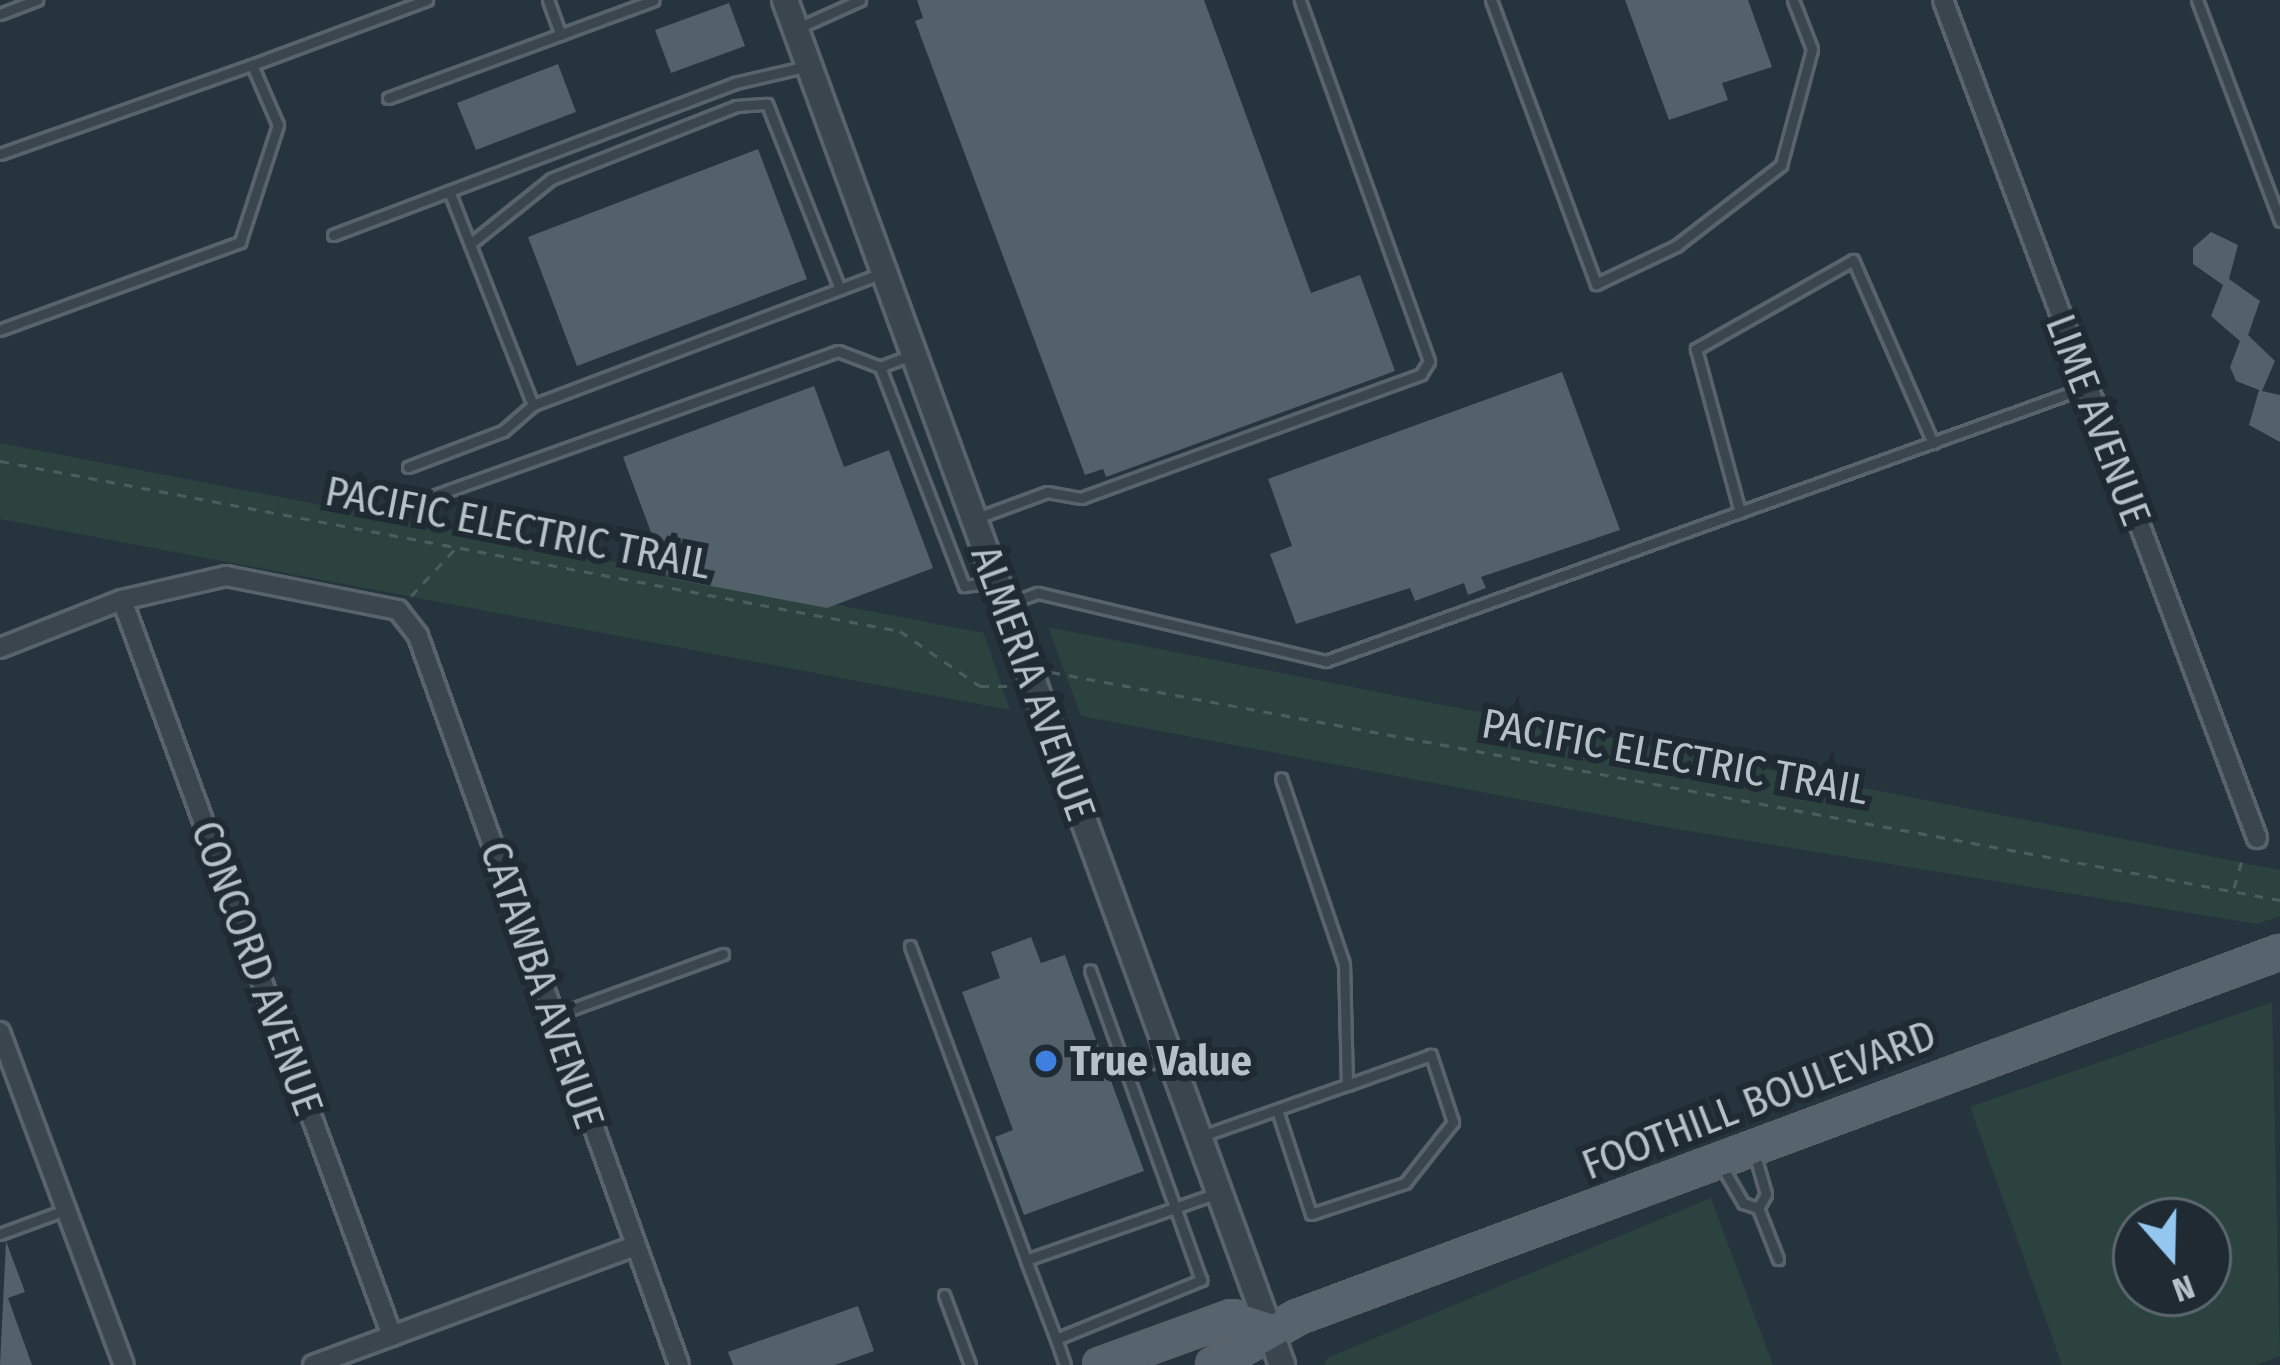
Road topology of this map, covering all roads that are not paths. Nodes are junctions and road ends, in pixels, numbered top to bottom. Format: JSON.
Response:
{"nodes":[{"id":1,"x":38,"y":0,"type":"edge"},
{"id":2,"x":427,"y":0,"type":"edge"},
{"id":3,"x":548,"y":0,"type":"edge"},
{"id":4,"x":655,"y":0,"type":"edge"},
{"id":5,"x":784,"y":0,"type":"edge"},
{"id":6,"x":860,"y":0,"type":"edge"},
{"id":7,"x":1300,"y":0,"type":"edge"},
{"id":8,"x":1491,"y":0,"type":"edge"},
{"id":9,"x":1793,"y":0,"type":"edge"},
{"id":10,"x":1943,"y":0,"type":"edge"},
{"id":11,"x":2197,"y":0,"type":"edge"},
{"id":12,"x":0,"y":14,"type":"edge"},
{"id":13,"x":795,"y":29,"type":"junction"},
{"id":14,"x":561,"y":34,"type":"junction"},
{"id":15,"x":252,"y":64,"type":"junction"},
{"id":16,"x":808,"y":66,"type":"junction"},
{"id":17,"x":388,"y":98,"type":"dead end"},
{"id":18,"x":0,"y":154,"type":"edge"},
{"id":19,"x":449,"y":191,"type":"junction"},
{"id":20,"x":2280,"y":220,"type":"edge"},
{"id":21,"x":333,"y":235,"type":"dead end"},
{"id":22,"x":470,"y":244,"type":"junction"},
{"id":23,"x":883,"y":273,"type":"junction"},
{"id":24,"x":839,"y":289,"type":"junction"},
{"id":25,"x":0,"y":330,"type":"edge"},
{"id":26,"x":913,"y":354,"type":"junction"},
{"id":27,"x":880,"y":367,"type":"junction"},
{"id":28,"x":2084,"y":388,"type":"junction"},
{"id":29,"x":533,"y":405,"type":"junction"},
{"id":30,"x":1933,"y":443,"type":"junction"},
{"id":31,"x":408,"y":467,"type":"dead end"},
{"id":32,"x":436,"y":495,"type":"dead end"},
{"id":33,"x":1740,"y":512,"type":"junction"},
{"id":34,"x":974,"y":519,"type":"junction"},
{"id":35,"x":1002,"y":593,"type":"junction"},
{"id":36,"x":122,"y":600,"type":"junction"},
{"id":37,"x":0,"y":648,"type":"edge"},
{"id":38,"x":1281,"y":778,"type":"dead end"},
{"id":39,"x":2253,"y":844,"type":"road end"},
{"id":40,"x":910,"y":946,"type":"dead end"},
{"id":41,"x":2280,"y":952,"type":"edge"},
{"id":42,"x":723,"y":954,"type":"dead end"},
{"id":43,"x":1090,"y":970,"type":"dead end"},
{"id":44,"x":553,"y":1017,"type":"junction"},
{"id":45,"x":0,"y":1032,"type":"edge"},
{"id":46,"x":1165,"y":1058,"type":"junction"},
{"id":47,"x":1127,"y":1072,"type":"junction"},
{"id":48,"x":8,"y":1076,"type":"edge"},
{"id":49,"x":1347,"y":1085,"type":"junction"},
{"id":50,"x":1277,"y":1110,"type":"junction"},
{"id":51,"x":1194,"y":1138,"type":"junction"},
{"id":52,"x":1752,"y":1148,"type":"junction"},
{"id":53,"x":1718,"y":1160,"type":"junction"},
{"id":54,"x":1214,"y":1193,"type":"junction"},
{"id":55,"x":1177,"y":1207,"type":"junction"},
{"id":56,"x":1758,"y":1208,"type":"junction"},
{"id":57,"x":65,"y":1210,"type":"junction"},
{"id":58,"x":0,"y":1234,"type":"edge"},
{"id":59,"x":634,"y":1246,"type":"junction"},
{"id":60,"x":1778,"y":1259,"type":"dead end"},
{"id":61,"x":1026,"y":1260,"type":"junction"},
{"id":62,"x":944,"y":1295,"type":"dead end"},
{"id":63,"x":1268,"y":1330,"type":"junction"},
{"id":64,"x":392,"y":1336,"type":"junction"},
{"id":65,"x":1056,"y":1339,"type":"junction"},
{"id":66,"x":124,"y":1365,"type":"edge"},
{"id":67,"x":314,"y":1365,"type":"edge"},
{"id":68,"x":679,"y":1365,"type":"edge"},
{"id":69,"x":970,"y":1365,"type":"edge"},
{"id":70,"x":1065,"y":1365,"type":"edge"},
{"id":71,"x":1100,"y":1365,"type":"edge"},
{"id":72,"x":1213,"y":1365,"type":"edge"},
{"id":73,"x":1282,"y":1365,"type":"edge"}],
"edges":[{"from":1,"to":12,"type":"lane"},
{"from":2,"to":15,"type":"lane"},
{"from":3,"to":14,"type":"lane"},
{"from":4,"to":14,"type":"lane"},
{"from":5,"to":13,"type":"street","name":"ALMERIA AVENUE"},
{"from":6,"to":13,"type":"lane"},
{"from":7,"to":34,"type":"lane"},
{"from":8,"to":9,"type":"lane"},
{"from":10,"to":28,"type":"street","name":"LIME AVENUE"},
{"from":11,"to":20,"type":"lane"},
{"from":13,"to":16,"type":"street","name":"ALMERIA AVENUE"},
{"from":14,"to":17,"type":"lane"},
{"from":15,"to":18,"type":"lane"},
{"from":15,"to":25,"type":"lane"},
{"from":16,"to":19,"type":"lane"},
{"from":16,"to":23,"type":"street","name":"ALMERIA AVENUE"},
{"from":19,"to":21,"type":"lane"},
{"from":19,"to":22,"type":"lane"},
{"from":22,"to":24,"type":"lane"},
{"from":22,"to":29,"type":"lane"},
{"from":23,"to":24,"type":"lane"},
{"from":23,"to":26,"type":"street","name":"ALMERIA AVENUE"},
{"from":24,"to":29,"type":"lane"},
{"from":26,"to":27,"type":"lane"},
{"from":26,"to":34,"type":"street","name":"ALMERIA AVENUE"},
{"from":27,"to":32,"type":"lane"},
{"from":27,"to":35,"type":"lane"},
{"from":28,"to":30,"type":"lane"},
{"from":28,"to":39,"type":"street","name":"LIME AVENUE"},
{"from":29,"to":31,"type":"lane"},
{"from":30,"to":33,"type":"lane"},
{"from":30,"to":33,"type":"lane"},
{"from":33,"to":35,"type":"lane"},
{"from":34,"to":35,"type":"street","name":"ALMERIA AVENUE"},
{"from":35,"to":46,"type":"street","name":"ALMERIA AVENUE"},
{"from":36,"to":37,"type":"street"},
{"from":36,"to":44,"type":"street","name":"CATAWBA AVENUE"},
{"from":36,"to":64,"type":"street","name":"CONCORD AVENUE"},
{"from":38,"to":49,"type":"lane"},
{"from":40,"to":61,"type":"lane"},
{"from":41,"to":52,"type":"main road","name":"FOOTHILL BOULEVARD"},
{"from":42,"to":44,"type":"lane"},
{"from":43,"to":47,"type":"lane"},
{"from":44,"to":59,"type":"street","name":"CATAWBA AVENUE"},
{"from":45,"to":48,"type":"street"},
{"from":46,"to":47,"type":"lane"},
{"from":46,"to":51,"type":"street","name":"ALMERIA AVENUE"},
{"from":47,"to":55,"type":"lane"},
{"from":48,"to":57,"type":"street"},
{"from":49,"to":50,"type":"lane"},
{"from":49,"to":50,"type":"lane"},
{"from":50,"to":51,"type":"lane"},
{"from":51,"to":54,"type":"street","name":"ALMERIA AVENUE"},
{"from":52,"to":53,"type":"main road","name":"FOOTHILL BOULEVARD"},
{"from":52,"to":56,"type":"lane"},
{"from":53,"to":56,"type":"lane"},
{"from":53,"to":63,"type":"main road","name":"FOOTHILL BOULEVARD"},
{"from":54,"to":55,"type":"lane"},
{"from":54,"to":63,"type":"street","name":"ALMERIA AVENUE"},
{"from":55,"to":61,"type":"lane"},
{"from":55,"to":65,"type":"lane"},
{"from":56,"to":60,"type":"lane"},
{"from":57,"to":58,"type":"lane"},
{"from":57,"to":66,"type":"street"},
{"from":59,"to":64,"type":"street"},
{"from":59,"to":68,"type":"street","name":"CATAWBA AVENUE"},
{"from":61,"to":65,"type":"lane"},
{"from":62,"to":69,"type":"lane"},
{"from":63,"to":71,"type":"main road","name":"FOOTHILL BOULEVARD"},
{"from":63,"to":72,"type":"main road","name":"FOOTHILL BOULEVARD"},
{"from":63,"to":73,"type":"street","name":"ALMERIA AVENUE"},
{"from":64,"to":67,"type":"street"},
{"from":65,"to":70,"type":"lane"}]}
